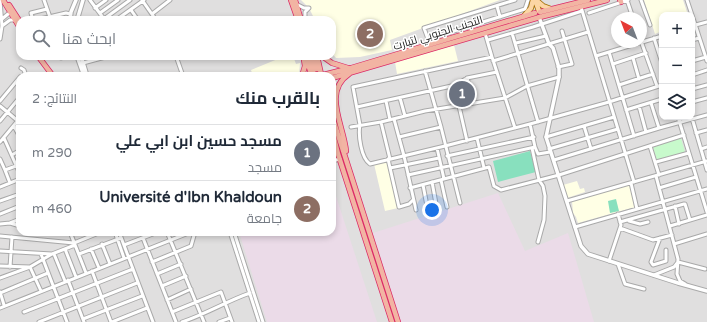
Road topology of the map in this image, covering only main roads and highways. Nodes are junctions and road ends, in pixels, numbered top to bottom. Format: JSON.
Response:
{"nodes":[{"id":1,"x":3,"y":0,"type":"edge"},
{"id":2,"x":534,"y":0,"type":"edge"},
{"id":3,"x":588,"y":0,"type":"edge"},
{"id":4,"x":607,"y":0,"type":"edge"},
{"id":5,"x":294,"y":2,"type":"edge"},
{"id":6,"x":555,"y":9,"type":"junction"},
{"id":7,"x":538,"y":14,"type":"junction"},
{"id":8,"x":296,"y":16,"type":"edge"},
{"id":9,"x":299,"y":16,"type":"edge"},
{"id":10,"x":303,"y":16,"type":"edge"},
{"id":11,"x":524,"y":16,"type":"junction"},
{"id":12,"x":16,"y":18,"type":"edge"},
{"id":13,"x":41,"y":60,"type":"edge"},
{"id":14,"x":304,"y":60,"type":"edge"},
{"id":15,"x":306,"y":60,"type":"edge"},
{"id":16,"x":310,"y":60,"type":"edge"},
{"id":17,"x":313,"y":60,"type":"edge"},
{"id":18,"x":317,"y":60,"type":"edge"},
{"id":19,"x":328,"y":60,"type":"edge"},
{"id":20,"x":352,"y":70,"type":"junction"},
{"id":21,"x":50,"y":72,"type":"edge"},
{"id":22,"x":303,"y":72,"type":"edge"},
{"id":23,"x":313,"y":72,"type":"tunnel mouth"},
{"id":24,"x":314,"y":72,"type":"tunnel mouth"},
{"id":25,"x":314,"y":72,"type":"tunnel mouth"},
{"id":26,"x":322,"y":72,"type":"tunnel mouth"},
{"id":27,"x":336,"y":73,"type":"edge"},
{"id":28,"x":336,"y":76,"type":"edge"},
{"id":29,"x":336,"y":95,"type":"edge"},
{"id":30,"x":336,"y":104,"type":"edge"},
{"id":31,"x":336,"y":118,"type":"edge"},
{"id":32,"x":336,"y":127,"type":"edge"},
{"id":33,"x":336,"y":145,"type":"edge"},
{"id":34,"x":336,"y":148,"type":"edge"},
{"id":35,"x":339,"y":156,"type":"junction"},
{"id":36,"x":346,"y":156,"type":"junction"},
{"id":37,"x":389,"y":302,"type":"junction"},
{"id":38,"x":392,"y":322,"type":"edge"},
{"id":39,"x":398,"y":322,"type":"edge"}],
"edges":[{"from":1,"to":12,"type":"highway"},
{"from":2,"to":6,"type":"main road"},
{"from":2,"to":7,"type":"main road"},
{"from":2,"to":11,"type":"main road"},
{"from":3,"to":6,"type":"highway","name":"التجنب الجنوبي لتيارت"},
{"from":4,"to":7,"type":"highway","name":"التجنب الجنوبي لتيارت"},
{"from":5,"to":8,"type":"highway"},
{"from":5,"to":9,"type":"highway"},
{"from":5,"to":10,"type":"highway"},
{"from":6,"to":7,"type":"highway","name":"التجنب الجنوبي لتيارت"},
{"from":7,"to":11,"type":"highway","name":"التجنب الجنوبي لتيارت"},
{"from":7,"to":20,"type":"highway","name":"التجنب الجنوبي لتيارت"},
{"from":11,"to":20,"type":"highway","name":"التجنب الجنوبي لتيارت"},
{"from":13,"to":21,"type":"highway"},
{"from":14,"to":22,"type":"highway"},
{"from":15,"to":23,"type":"highway"},
{"from":16,"to":24,"type":"highway"},
{"from":17,"to":25,"type":"highway"},
{"from":18,"to":26,"type":"highway"},
{"from":19,"to":20,"type":"highway"},
{"from":20,"to":27,"type":"highway","name":"التجنب الجنوبي لتيارت"},
{"from":20,"to":28,"type":"highway","name":"التجنب الجنوبي لتيارت"},
{"from":20,"to":29,"type":"highway"},
{"from":30,"to":36,"type":"highway"},
{"from":31,"to":36,"type":"highway"},
{"from":32,"to":36,"type":"highway"},
{"from":33,"to":35,"type":"highway"},
{"from":34,"to":35,"type":"highway"},
{"from":35,"to":37,"type":"highway"},
{"from":36,"to":37,"type":"highway"},
{"from":37,"to":38,"type":"highway"},
{"from":37,"to":39,"type":"highway"}]}
